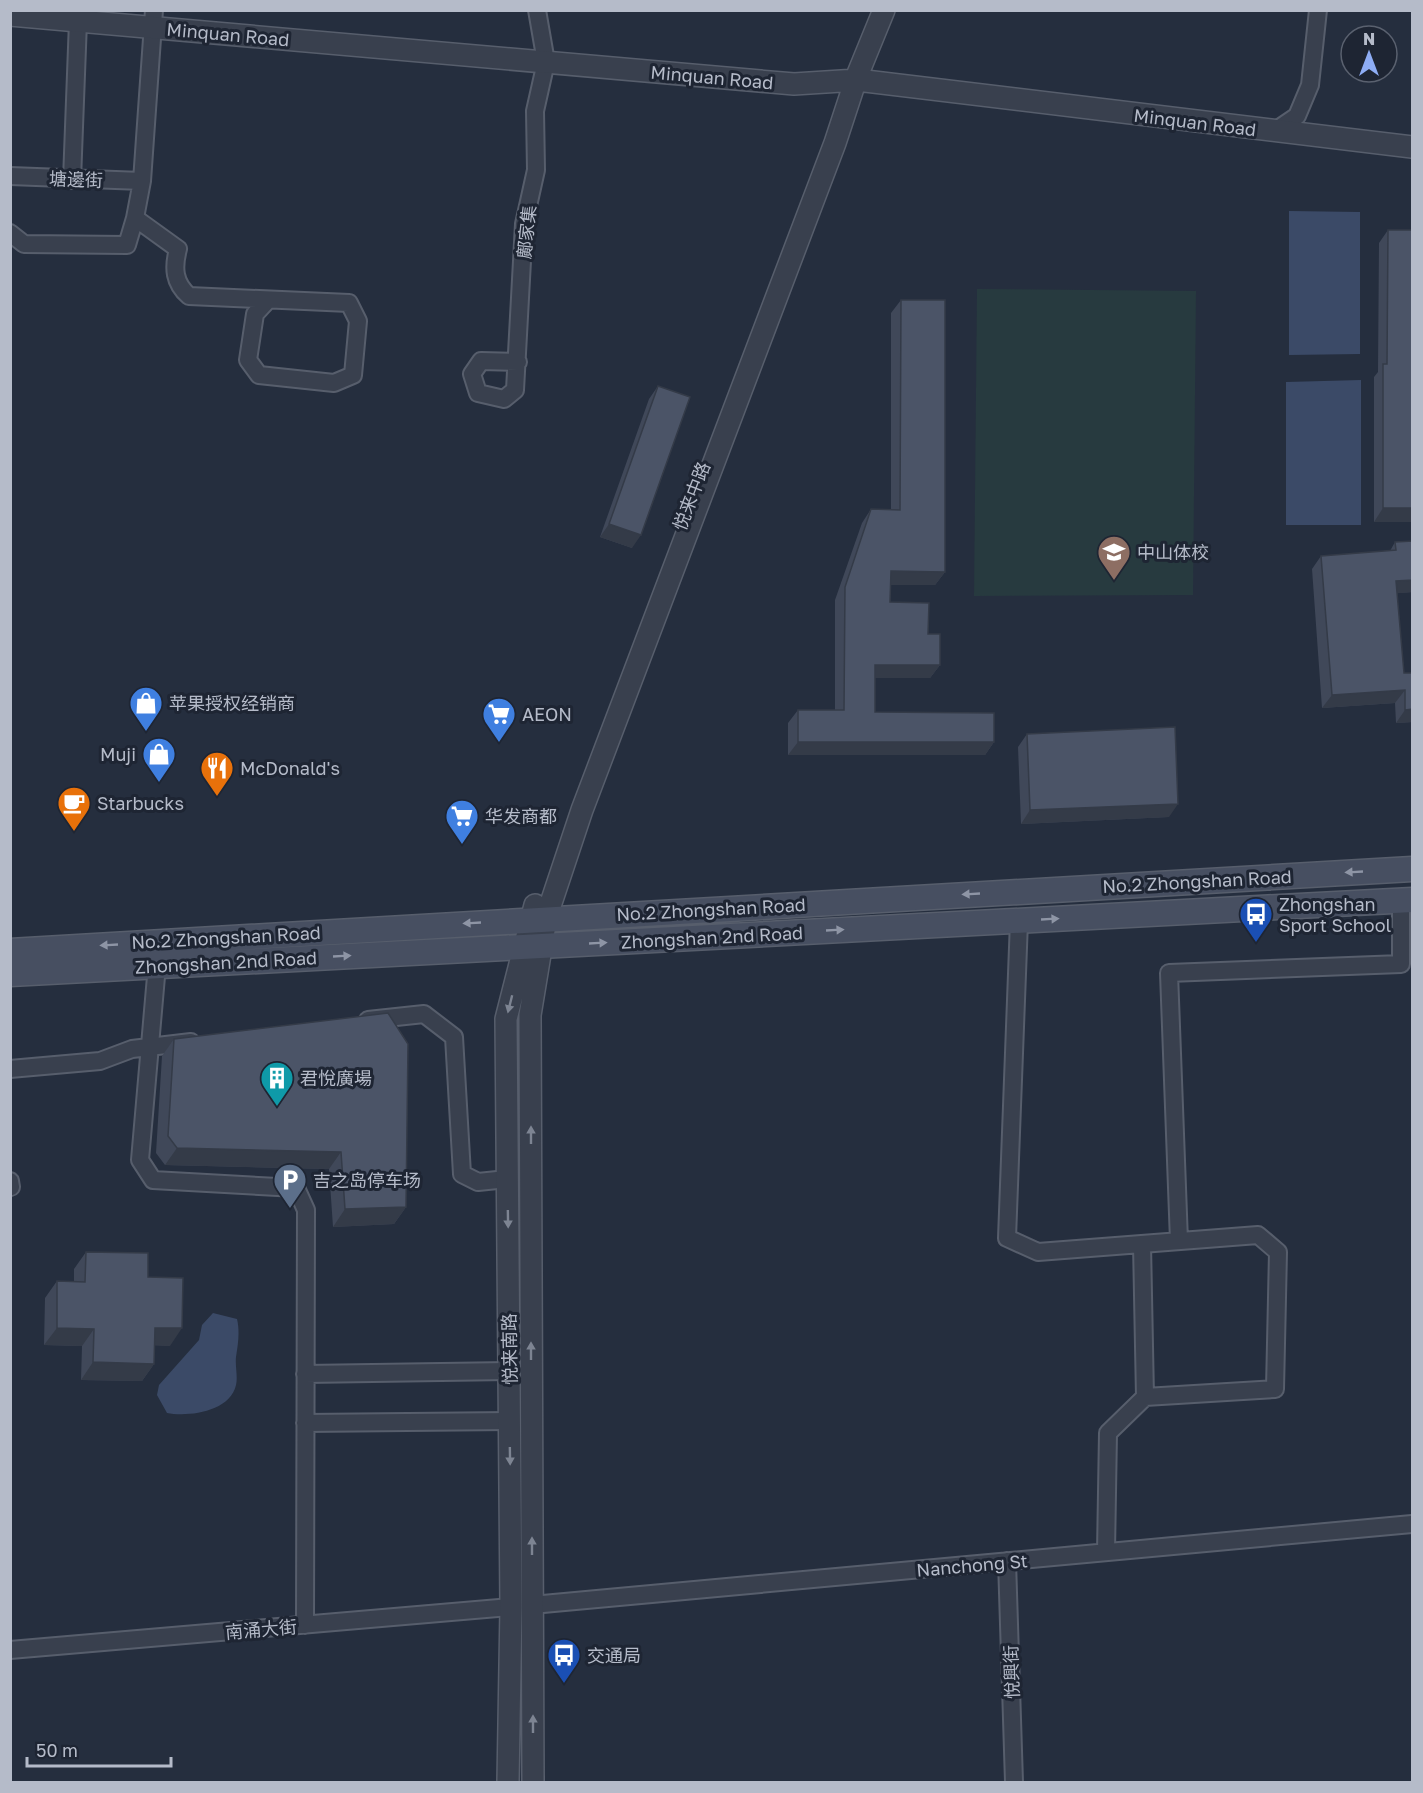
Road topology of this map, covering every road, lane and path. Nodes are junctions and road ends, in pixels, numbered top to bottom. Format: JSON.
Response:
{"nodes":[{"id":1,"x":537,"y":10,"type":"edge"},
{"id":2,"x":884,"y":10,"type":"edge"},
{"id":3,"x":1318,"y":10,"type":"edge"},
{"id":4,"x":10,"y":15,"type":"edge"},
{"id":5,"x":153,"y":19,"type":"edge"},
{"id":6,"x":78,"y":21,"type":"junction"},
{"id":7,"x":546,"y":62,"type":"junction"},
{"id":8,"x":855,"y":79,"type":"junction"},
{"id":9,"x":1275,"y":131,"type":"junction"},
{"id":10,"x":1413,"y":147,"type":"edge"},
{"id":11,"x":10,"y":176,"type":"edge"},
{"id":12,"x":72,"y":180,"type":"junction"},
{"id":13,"x":142,"y":181,"type":"junction"},
{"id":14,"x":135,"y":218,"type":"junction"},
{"id":15,"x":10,"y":233,"type":"edge"},
{"id":16,"x":268,"y":300,"type":"junction"},
{"id":17,"x":518,"y":362,"type":"junction"},
{"id":18,"x":1413,"y":869,"type":"edge"},
{"id":19,"x":1407,"y":900,"type":"edge"},
{"id":20,"x":538,"y":919,"type":"junction"},
{"id":21,"x":1019,"y":921,"type":"junction"},
{"id":22,"x":532,"y":946,"type":"junction"},
{"id":23,"x":10,"y":951,"type":"edge"},
{"id":24,"x":157,"y":965,"type":"junction"},
{"id":25,"x":10,"y":974,"type":"edge"},
{"id":26,"x":353,"y":1022,"type":"edge"},
{"id":27,"x":210,"y":1039,"type":"edge"},
{"id":28,"x":150,"y":1046,"type":"junction"},
{"id":29,"x":10,"y":1070,"type":"edge"},
{"id":30,"x":507,"y":1179,"type":"junction"},
{"id":31,"x":10,"y":1180,"type":"edge"},
{"id":32,"x":11,"y":1187,"type":"edge"},
{"id":33,"x":1179,"y":1241,"type":"junction"},
{"id":34,"x":1142,"y":1244,"type":"junction"},
{"id":35,"x":509,"y":1371,"type":"junction"},
{"id":36,"x":305,"y":1374,"type":"junction"},
{"id":37,"x":1144,"y":1397,"type":"junction"},
{"id":38,"x":510,"y":1421,"type":"junction"},
{"id":39,"x":305,"y":1423,"type":"junction"},
{"id":40,"x":1413,"y":1524,"type":"edge"},
{"id":41,"x":1106,"y":1552,"type":"junction"},
{"id":42,"x":1007,"y":1561,"type":"junction"},
{"id":43,"x":522,"y":1606,"type":"junction"},
{"id":44,"x":305,"y":1625,"type":"junction"},
{"id":45,"x":10,"y":1650,"type":"edge"},
{"id":46,"x":508,"y":1782,"type":"edge"},
{"id":47,"x":533,"y":1782,"type":"edge"},
{"id":48,"x":1014,"y":1782,"type":"edge"}],
"edges":[{"from":1,"to":7,"type":"street"},
{"from":2,"to":8,"type":"street","name":"悦来中路"},
{"from":3,"to":9,"type":"street"},
{"from":4,"to":6,"type":"street","name":"Minquan Road"},
{"from":5,"to":6,"type":"street","name":"Minquan Road"},
{"from":5,"to":7,"type":"street","name":"Minquan Road"},
{"from":5,"to":13,"type":"street"},
{"from":6,"to":12,"type":"street"},
{"from":7,"to":8,"type":"street","name":"Minquan Road"},
{"from":7,"to":17,"type":"street","name":"鄺家集"},
{"from":8,"to":9,"type":"street","name":"Minquan Road"},
{"from":8,"to":20,"type":"street","name":"悦来中路"},
{"from":9,"to":10,"type":"street","name":"Minquan Road"},
{"from":11,"to":12,"type":"street","name":"塘邊街"},
{"from":12,"to":13,"type":"street","name":"塘邊街"},
{"from":13,"to":14,"type":"street"},
{"from":14,"to":15,"type":"street"},
{"from":14,"to":16,"type":"street"},
{"from":16,"to":16,"type":"street"},
{"from":17,"to":17,"type":"street","name":"鄺家集"},
{"from":18,"to":20,"type":"main road","name":"No.2 Zhongshan Road","one_way":true},
{"from":21,"to":19,"type":"main road","name":"Zhongshan 2nd Road","one_way":true},
{"from":19,"to":33,"type":"street"},
{"from":20,"to":22,"type":"street","name":"悦来南路"},
{"from":20,"to":23,"type":"main road","name":"No.2 Zhongshan Road","one_way":true},
{"from":22,"to":21,"type":"main road","name":"Zhongshan 2nd Road","one_way":true},
{"from":21,"to":34,"type":"street"},
{"from":24,"to":22,"type":"main road","name":"Zhongshan 2nd Road","one_way":true},
{"from":22,"to":30,"type":"street","name":"悦来南路","one_way":true},
{"from":43,"to":22,"type":"street","name":"悦来南路","one_way":true},
{"from":24,"to":25,"type":"main road","name":"Zhongshan 2nd Road"},
{"from":24,"to":28,"type":"street"},
{"from":26,"to":30,"type":"street"},
{"from":27,"to":28,"type":"street"},
{"from":28,"to":29,"type":"street"},
{"from":28,"to":36,"type":"street"},
{"from":30,"to":35,"type":"street","name":"悦来南路","one_way":true},
{"from":31,"to":32,"type":"street"},
{"from":33,"to":34,"type":"street"},
{"from":33,"to":37,"type":"street"},
{"from":34,"to":37,"type":"street"},
{"from":35,"to":36,"type":"street"},
{"from":35,"to":38,"type":"street","name":"悦来南路"},
{"from":36,"to":39,"type":"street"},
{"from":37,"to":41,"type":"street"},
{"from":38,"to":39,"type":"street"},
{"from":38,"to":43,"type":"street","name":"悦来南路","one_way":true},
{"from":39,"to":44,"type":"street"},
{"from":40,"to":41,"type":"street","name":"Nanchong St"},
{"from":41,"to":42,"type":"street","name":"Nanchong St"},
{"from":42,"to":43,"type":"street","name":"Nanchong St"},
{"from":42,"to":48,"type":"street","name":"悅興街"},
{"from":43,"to":44,"type":"street","name":"南涌大街"},
{"from":43,"to":46,"type":"street","name":"悦来南路"},
{"from":47,"to":43,"type":"street","name":"悦来南路","one_way":true},
{"from":44,"to":45,"type":"street","name":"南涌大街"}]}
